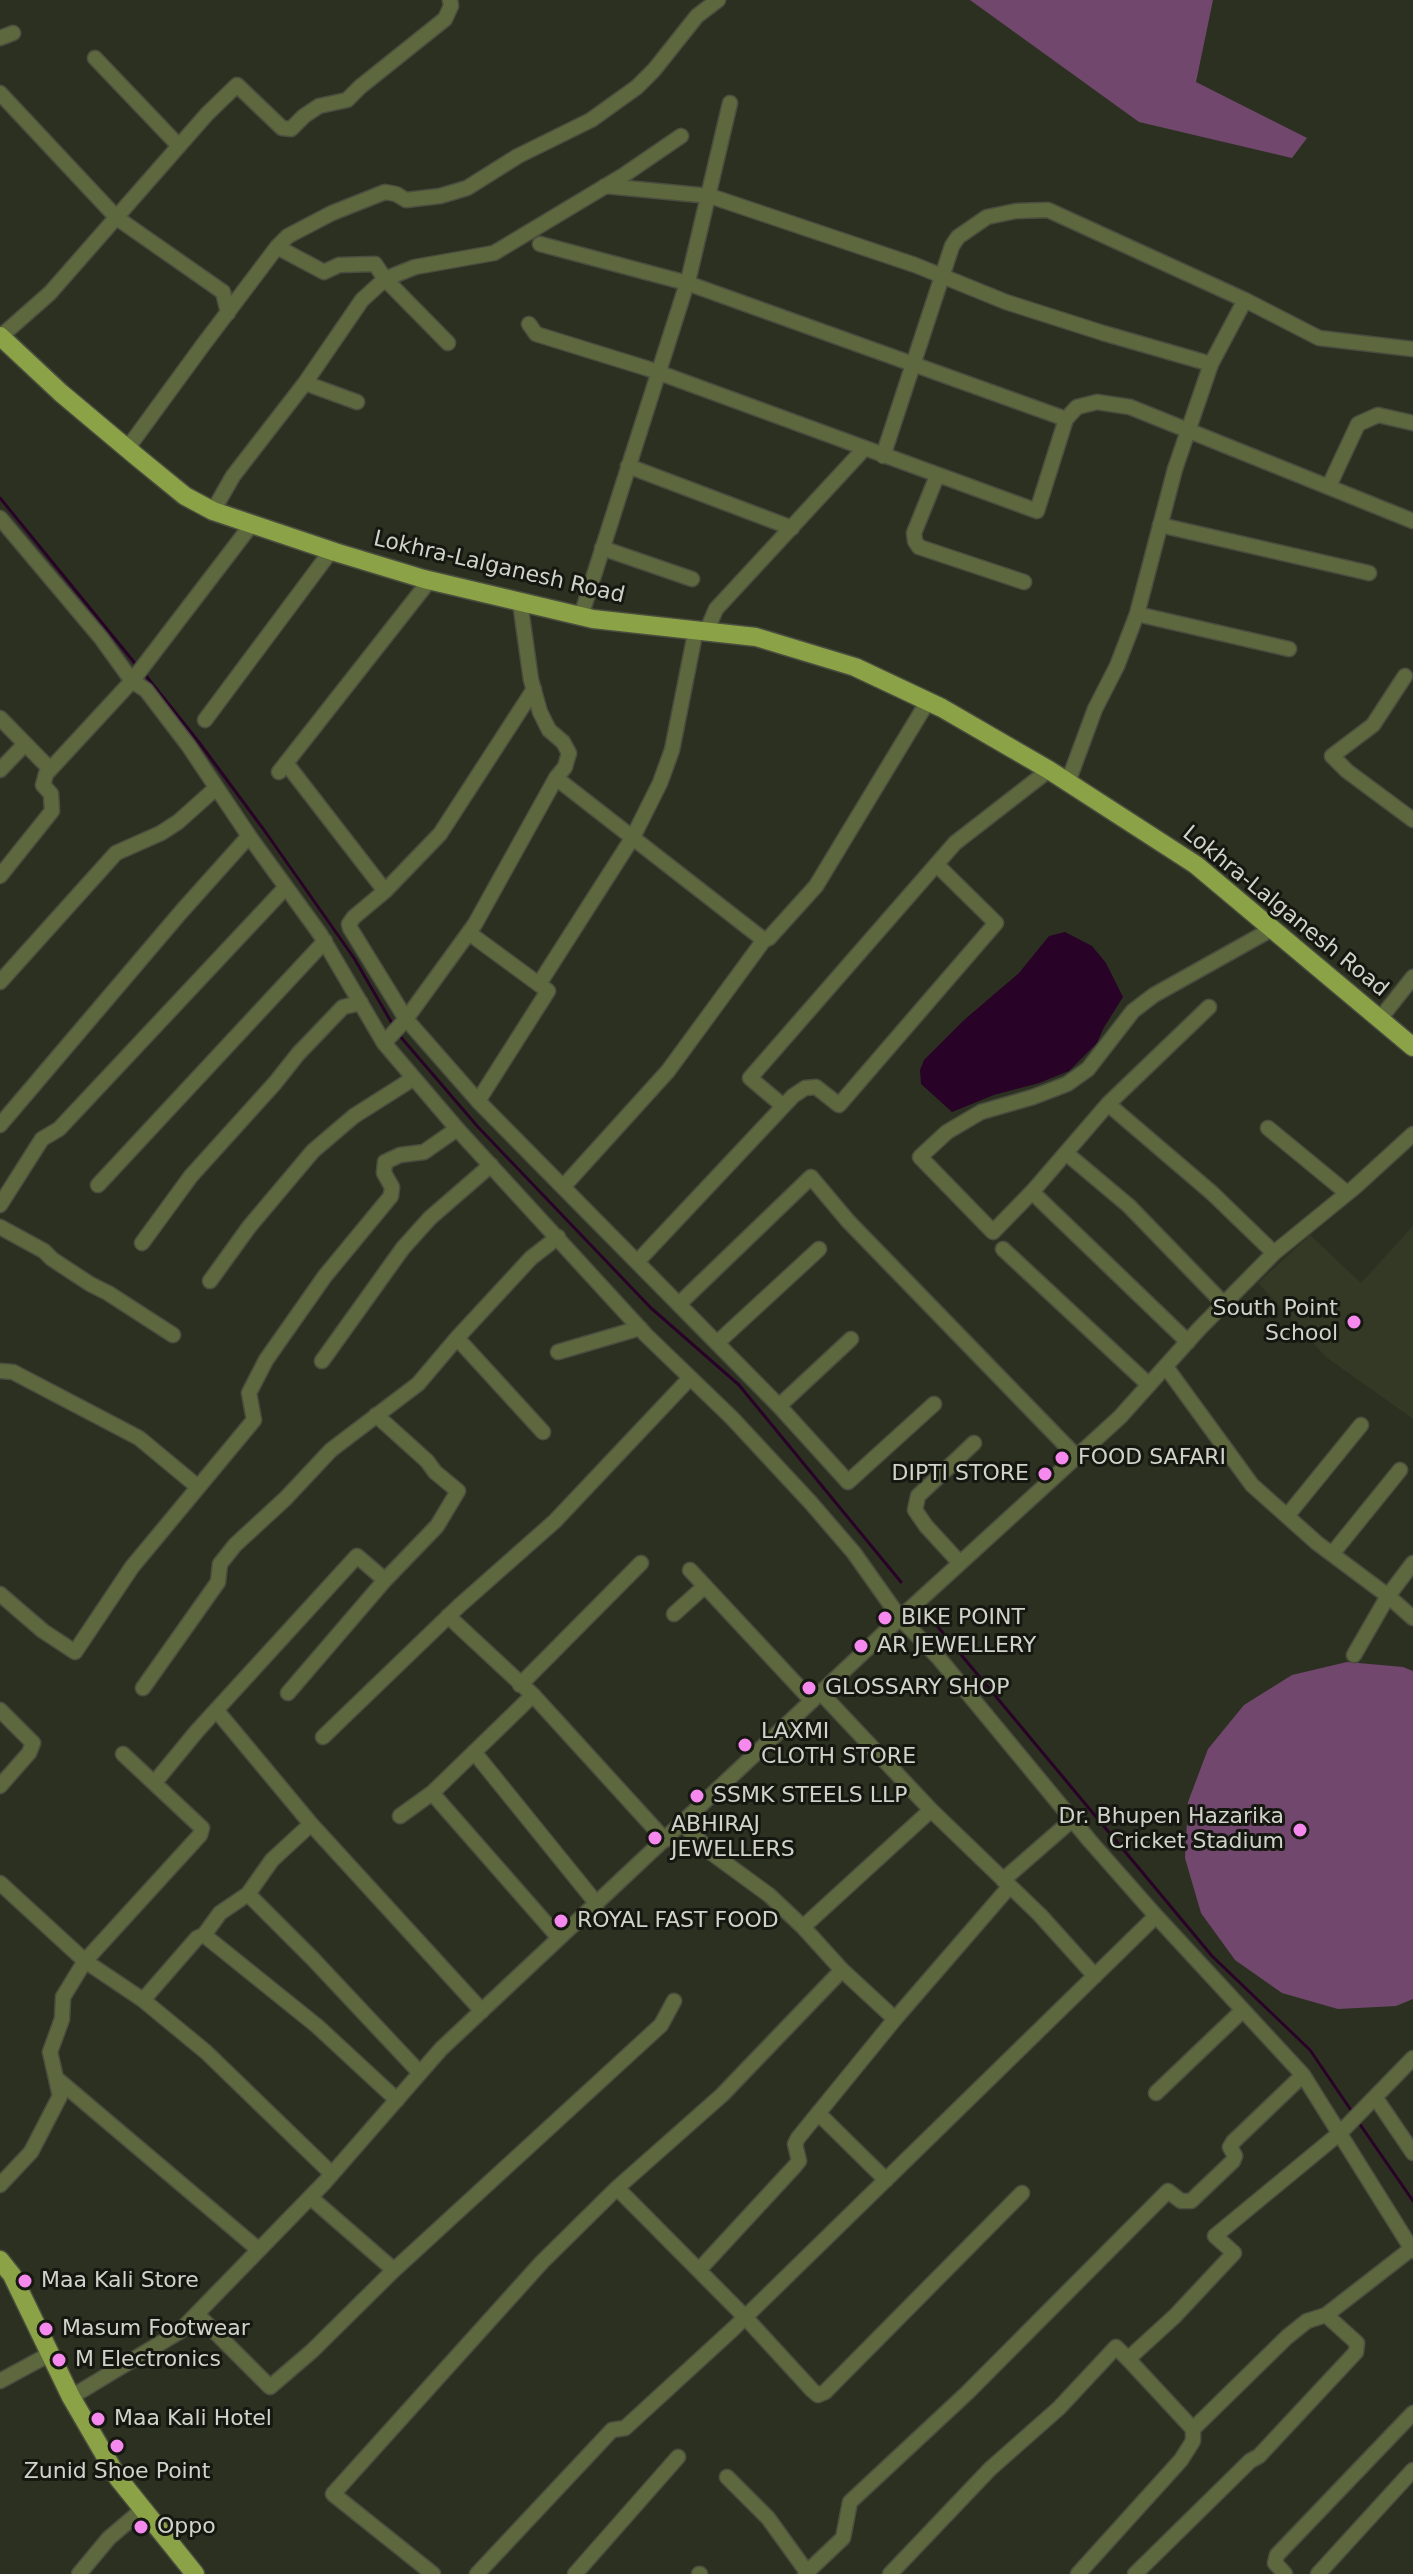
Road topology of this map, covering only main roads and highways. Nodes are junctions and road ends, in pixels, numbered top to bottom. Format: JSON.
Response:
{"nodes":[{"id":1,"x":0,"y":337,"type":"edge"},
{"id":2,"x":1413,"y":1047,"type":"edge"},
{"id":3,"x":0,"y":2260,"type":"edge"},
{"id":4,"x":195,"y":2574,"type":"edge"}],
"edges":[{"from":1,"to":2,"type":"main road","name":"Lokhra-Lalganesh Road"},
{"from":3,"to":4,"type":"main road"}]}
